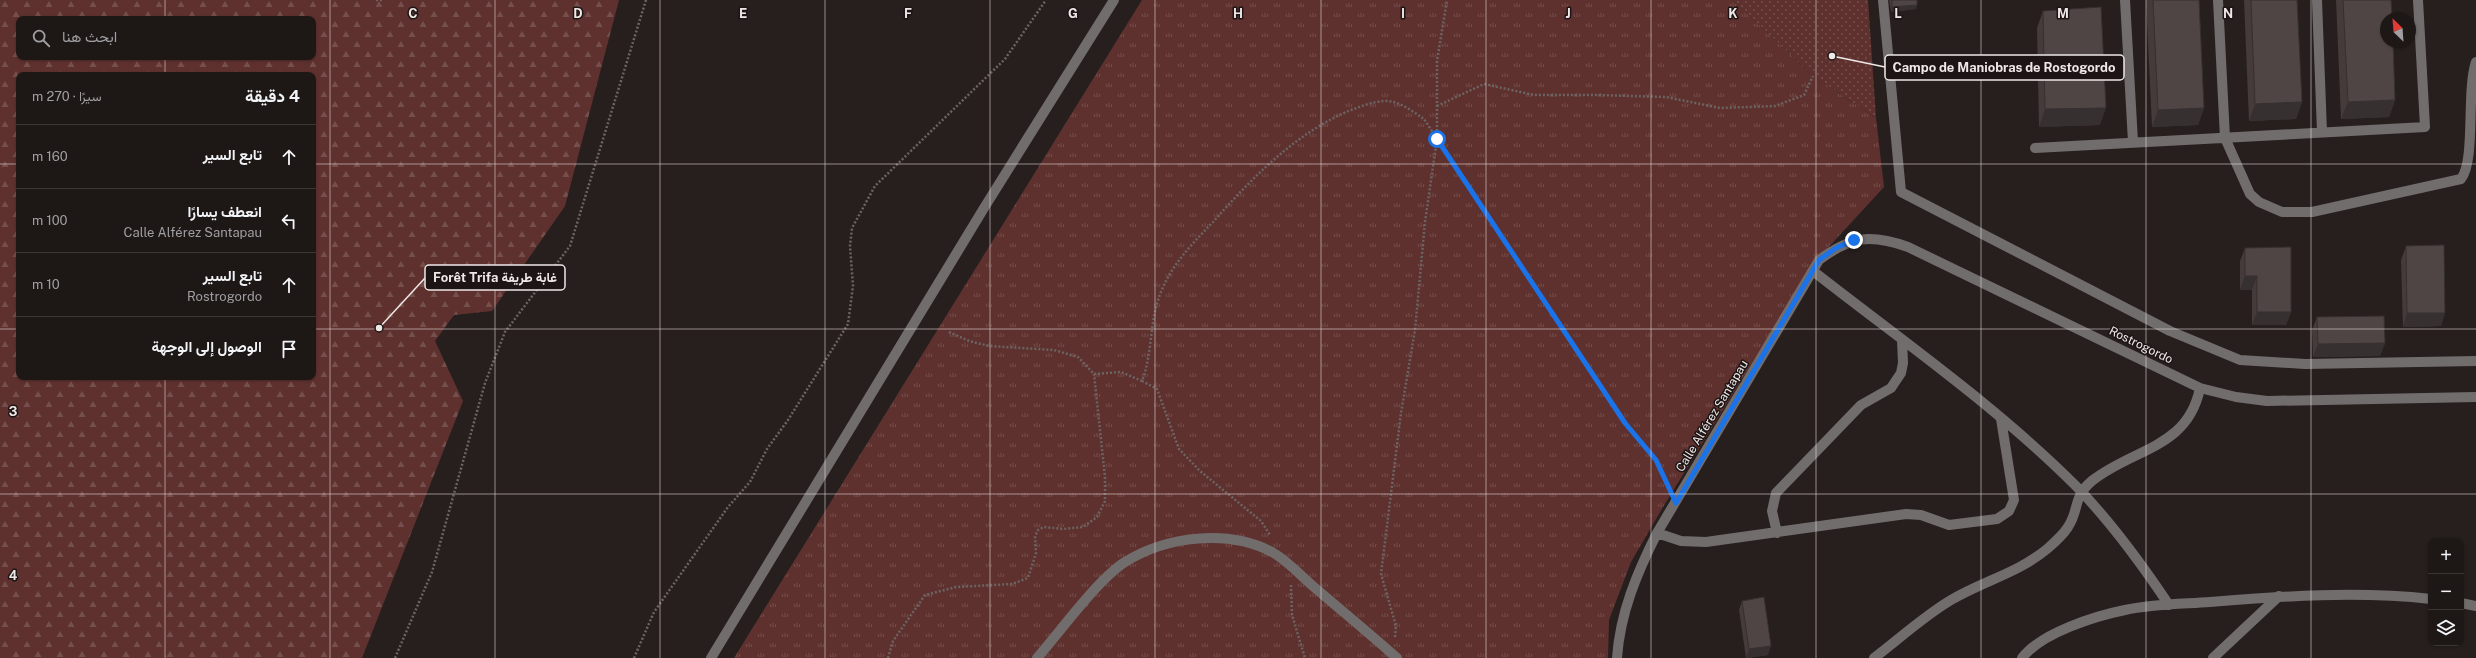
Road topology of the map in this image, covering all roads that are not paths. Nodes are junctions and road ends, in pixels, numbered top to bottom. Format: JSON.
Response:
{"nodes":[{"id":1,"x":1114,"y":0,"type":"edge"},
{"id":2,"x":1883,"y":0,"type":"edge"},
{"id":3,"x":2125,"y":0,"type":"edge"},
{"id":4,"x":2218,"y":0,"type":"edge"},
{"id":5,"x":2317,"y":0,"type":"edge"},
{"id":6,"x":2418,"y":0,"type":"edge"},
{"id":7,"x":2476,"y":62,"type":"edge"},
{"id":8,"x":2322,"y":132,"type":"junction"},
{"id":9,"x":2225,"y":138,"type":"junction"},
{"id":10,"x":2134,"y":142,"type":"junction"},
{"id":11,"x":2035,"y":148,"type":"dead end"},
{"id":12,"x":1819,"y":260,"type":"joint"},
{"id":13,"x":1813,"y":271,"type":"junction"},
{"id":14,"x":1902,"y":340,"type":"junction"},
{"id":15,"x":2476,"y":361,"type":"edge"},
{"id":16,"x":2200,"y":388,"type":"junction"},
{"id":17,"x":2476,"y":397,"type":"edge"},
{"id":18,"x":2001,"y":419,"type":"junction"},
{"id":19,"x":2080,"y":491,"type":"junction"},
{"id":20,"x":1777,"y":532,"type":"junction"},
{"id":21,"x":1657,"y":533,"type":"junction"},
{"id":22,"x":2279,"y":596,"type":"junction"},
{"id":23,"x":2428,"y":599,"type":"edge"},
{"id":24,"x":2464,"y":604,"type":"edge"},
{"id":25,"x":2169,"y":605,"type":"junction"},
{"id":26,"x":2476,"y":606,"type":"edge"},
{"id":27,"x":1394,"y":655,"type":"edge"},
{"id":28,"x":711,"y":658,"type":"edge"},
{"id":29,"x":1037,"y":658,"type":"edge"},
{"id":30,"x":1617,"y":658,"type":"edge"},
{"id":31,"x":1874,"y":658,"type":"edge"},
{"id":32,"x":2022,"y":658,"type":"edge"},
{"id":33,"x":2213,"y":658,"type":"edge"}],
"edges":[{"from":1,"to":28,"type":"street"},
{"from":2,"to":15,"type":"street"},
{"from":3,"to":10,"type":"street"},
{"from":4,"to":9,"type":"street"},
{"from":5,"to":8,"type":"street"},
{"from":6,"to":8,"type":"street"},
{"from":7,"to":9,"type":"street"},
{"from":8,"to":9,"type":"street"},
{"from":9,"to":10,"type":"street"},
{"from":10,"to":11,"type":"street"},
{"from":12,"to":13,"type":"street","name":"Calle Alférez Santapau"},
{"from":12,"to":16,"type":"street","name":"Rostrogordo"},
{"from":13,"to":14,"type":"street"},
{"from":13,"to":21,"type":"street","name":"Calle Alférez Santapau"},
{"from":14,"to":18,"type":"street"},
{"from":14,"to":20,"type":"street"},
{"from":16,"to":17,"type":"street","name":"Rostrogordo"},
{"from":16,"to":19,"type":"street"},
{"from":18,"to":19,"type":"street"},
{"from":18,"to":20,"type":"street"},
{"from":19,"to":25,"type":"street"},
{"from":19,"to":31,"type":"street"},
{"from":20,"to":21,"type":"street"},
{"from":21,"to":30,"type":"street","name":"Calle Alférez Santapau"},
{"from":22,"to":23,"type":"street"},
{"from":22,"to":25,"type":"street"},
{"from":22,"to":33,"type":"street"},
{"from":24,"to":26,"type":"street"},
{"from":25,"to":32,"type":"street"},
{"from":27,"to":29,"type":"street"}]}
